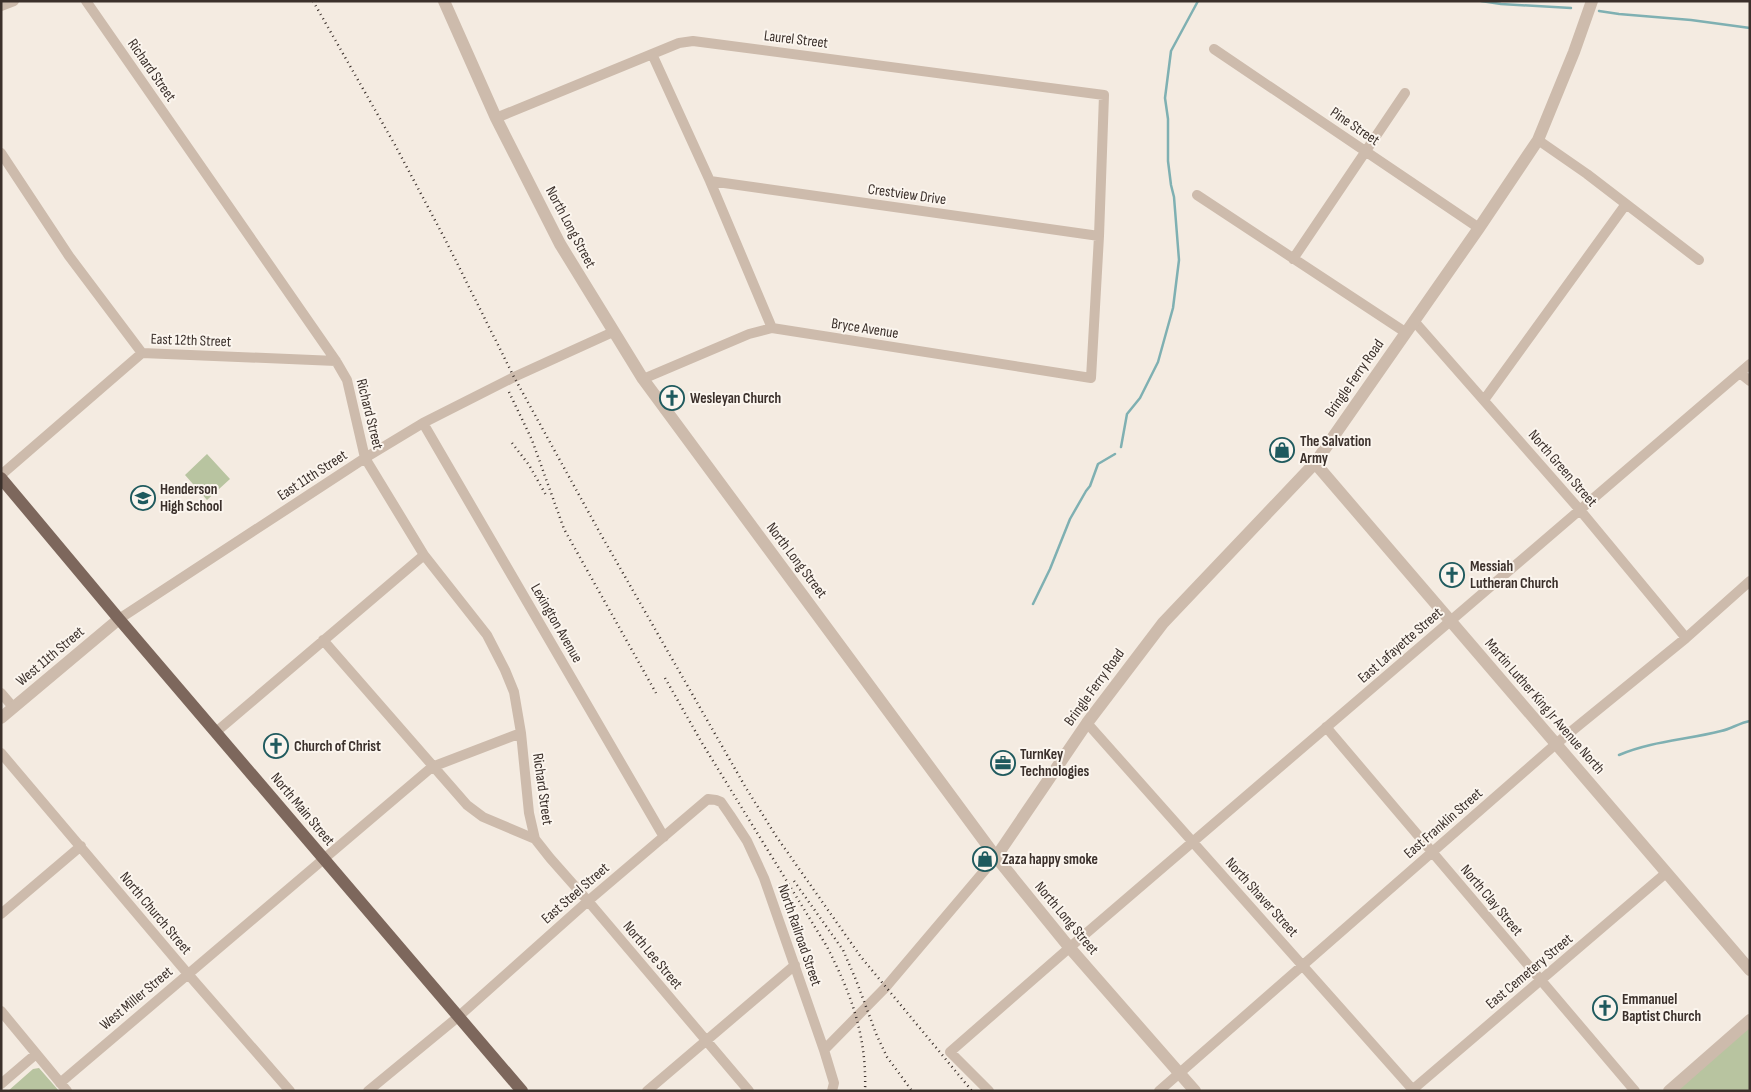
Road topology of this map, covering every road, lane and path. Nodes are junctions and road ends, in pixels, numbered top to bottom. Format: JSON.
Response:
{"nodes":[{"id":1,"x":14,"y":1,"type":"edge"},
{"id":2,"x":86,"y":1,"type":"edge"},
{"id":3,"x":444,"y":1,"type":"edge"},
{"id":4,"x":1592,"y":1,"type":"edge"},
{"id":5,"x":1,"y":6,"type":"edge"},
{"id":6,"x":1214,"y":49,"type":"dead end"},
{"id":7,"x":652,"y":54,"type":"junction"},
{"id":8,"x":1405,"y":93,"type":"dead end"},
{"id":9,"x":496,"y":118,"type":"junction"},
{"id":10,"x":1538,"y":140,"type":"junction"},
{"id":11,"x":1364,"y":151,"type":"junction"},
{"id":12,"x":1,"y":153,"type":"edge"},
{"id":13,"x":710,"y":181,"type":"junction"},
{"id":14,"x":1197,"y":195,"type":"dead end"},
{"id":15,"x":1626,"y":204,"type":"junction"},
{"id":16,"x":1479,"y":228,"type":"junction"},
{"id":17,"x":1099,"y":236,"type":"junction"},
{"id":18,"x":1293,"y":258,"type":"junction"},
{"id":19,"x":1699,"y":260,"type":"dead end"},
{"id":20,"x":1414,"y":321,"type":"junction"},
{"id":21,"x":772,"y":328,"type":"junction"},
{"id":22,"x":613,"y":332,"type":"junction"},
{"id":23,"x":1405,"y":332,"type":"junction"},
{"id":24,"x":142,"y":353,"type":"junction"},
{"id":25,"x":336,"y":361,"type":"junction"},
{"id":26,"x":1750,"y":364,"type":"edge"},
{"id":27,"x":1740,"y":373,"type":"junction"},
{"id":28,"x":643,"y":379,"type":"junction"},
{"id":29,"x":1750,"y":381,"type":"edge"},
{"id":30,"x":1484,"y":400,"type":"junction"},
{"id":31,"x":423,"y":423,"type":"junction"},
{"id":32,"x":365,"y":458,"type":"junction"},
{"id":33,"x":1315,"y":463,"type":"junction"},
{"id":34,"x":1,"y":477,"type":"edge"},
{"id":35,"x":1580,"y":510,"type":"junction"},
{"id":36,"x":424,"y":555,"type":"junction"},
{"id":37,"x":1750,"y":581,"type":"edge"},
{"id":38,"x":119,"y":620,"type":"junction"},
{"id":39,"x":1450,"y":621,"type":"junction"},
{"id":40,"x":1686,"y":638,"type":"junction"},
{"id":41,"x":323,"y":640,"type":"junction"},
{"id":42,"x":1,"y":693,"type":"edge"},
{"id":43,"x":14,"y":707,"type":"junction"},
{"id":44,"x":1,"y":718,"type":"edge"},
{"id":45,"x":1087,"y":723,"type":"junction"},
{"id":46,"x":1326,"y":727,"type":"junction"},
{"id":47,"x":216,"y":732,"type":"junction"},
{"id":48,"x":521,"y":734,"type":"junction"},
{"id":49,"x":1557,"y":743,"type":"junction"},
{"id":50,"x":1,"y":753,"type":"edge"},
{"id":51,"x":432,"y":767,"type":"junction"},
{"id":52,"x":716,"y":800,"type":"joint"},
{"id":53,"x":664,"y":838,"type":"junction"},
{"id":54,"x":535,"y":839,"type":"junction"},
{"id":55,"x":1193,"y":842,"type":"junction"},
{"id":56,"x":81,"y":846,"type":"junction"},
{"id":57,"x":1432,"y":853,"type":"junction"},
{"id":58,"x":996,"y":857,"type":"junction"},
{"id":59,"x":323,"y":859,"type":"junction"},
{"id":60,"x":1666,"y":873,"type":"junction"},
{"id":61,"x":588,"y":901,"type":"junction"},
{"id":62,"x":1,"y":914,"type":"edge"},
{"id":63,"x":1069,"y":947,"type":"junction"},
{"id":64,"x":795,"y":965,"type":"junction"},
{"id":65,"x":1303,"y":965,"type":"junction"},
{"id":66,"x":1750,"y":970,"type":"edge"},
{"id":67,"x":188,"y":974,"type":"junction"},
{"id":68,"x":1541,"y":981,"type":"junction"},
{"id":69,"x":1,"y":1011,"type":"edge"},
{"id":70,"x":458,"y":1017,"type":"junction"},
{"id":71,"x":1750,"y":1020,"type":"edge"},
{"id":72,"x":706,"y":1042,"type":"junction"},
{"id":73,"x":824,"y":1050,"type":"junction"},
{"id":74,"x":36,"y":1054,"type":"junction"},
{"id":75,"x":1179,"y":1073,"type":"junction"},
{"id":76,"x":1,"y":1084,"type":"edge"},
{"id":77,"x":64,"y":1087,"type":"edge"},
{"id":78,"x":1412,"y":1090,"type":"edge"},
{"id":79,"x":290,"y":1091,"type":"edge"},
{"id":80,"x":368,"y":1091,"type":"edge"},
{"id":81,"x":522,"y":1091,"type":"edge"},
{"id":82,"x":647,"y":1091,"type":"edge"},
{"id":83,"x":749,"y":1091,"type":"edge"},
{"id":84,"x":832,"y":1091,"type":"edge"},
{"id":85,"x":990,"y":1091,"type":"edge"},
{"id":86,"x":1159,"y":1091,"type":"edge"},
{"id":87,"x":1195,"y":1091,"type":"edge"},
{"id":88,"x":1635,"y":1091,"type":"edge"},
{"id":89,"x":1669,"y":1091,"type":"edge"}],
"edges":[{"from":1,"to":5,"type":"street"},
{"from":2,"to":25,"type":"street","name":"Richard Street"},
{"from":3,"to":9,"type":"street","name":"North Long Street"},
{"from":4,"to":10,"type":"street","name":"Bringle Ferry Road"},
{"from":6,"to":11,"type":"street","name":"Pine Street"},
{"from":7,"to":9,"type":"street","name":"Laurel Street"},
{"from":7,"to":13,"type":"street"},
{"from":7,"to":17,"type":"street","name":"Laurel Street"},
{"from":8,"to":11,"type":"street"},
{"from":9,"to":22,"type":"street","name":"North Long Street"},
{"from":10,"to":15,"type":"street"},
{"from":10,"to":16,"type":"street","name":"Bringle Ferry Road"},
{"from":11,"to":16,"type":"street","name":"Pine Street"},
{"from":11,"to":18,"type":"street"},
{"from":12,"to":24,"type":"street"},
{"from":13,"to":17,"type":"street","name":"Crestview Drive"},
{"from":13,"to":21,"type":"street"},
{"from":14,"to":18,"type":"street"},
{"from":15,"to":19,"type":"street"},
{"from":15,"to":30,"type":"street"},
{"from":16,"to":20,"type":"street","name":"Bringle Ferry Road"},
{"from":17,"to":21,"type":"street","name":"Bryce Avenue"},
{"from":18,"to":23,"type":"street"},
{"from":20,"to":23,"type":"street","name":"Bringle Ferry Road"},
{"from":20,"to":30,"type":"street","name":"North Green Street"},
{"from":21,"to":28,"type":"street","name":"Bryce Avenue"},
{"from":22,"to":28,"type":"street","name":"North Long Street"},
{"from":22,"to":31,"type":"street","name":"East 11th Street"},
{"from":23,"to":33,"type":"street","name":"Bringle Ferry Road"},
{"from":24,"to":25,"type":"street","name":"East 12th Street"},
{"from":24,"to":34,"type":"street","name":"East 12th Street"},
{"from":25,"to":32,"type":"street","name":"Richard Street"},
{"from":26,"to":27,"type":"street","name":"East Lafayette Street"},
{"from":27,"to":29,"type":"street"},
{"from":27,"to":35,"type":"street","name":"East Lafayette Street"},
{"from":28,"to":58,"type":"street","name":"North Long Street"},
{"from":30,"to":35,"type":"street","name":"North Green Street"},
{"from":31,"to":32,"type":"street","name":"East 11th Street"},
{"from":31,"to":53,"type":"street","name":"Lexington Avenue"},
{"from":32,"to":36,"type":"street","name":"Richard Street"},
{"from":32,"to":38,"type":"street","name":"East 11th Street"},
{"from":33,"to":39,"type":"street","name":"Martin Luther King Jr Avenue North"},
{"from":33,"to":45,"type":"street","name":"Bringle Ferry Road"},
{"from":34,"to":38,"type":"main road","name":"North Main Street"},
{"from":35,"to":39,"type":"street","name":"East Lafayette Street"},
{"from":35,"to":40,"type":"street","name":"North Green Street"},
{"from":36,"to":41,"type":"street"},
{"from":36,"to":48,"type":"street","name":"Richard Street"},
{"from":37,"to":40,"type":"street","name":"East Franklin Street"},
{"from":38,"to":43,"type":"street","name":"West 11th Street"},
{"from":38,"to":47,"type":"main road","name":"North Main Street"},
{"from":39,"to":46,"type":"street","name":"East Lafayette Street"},
{"from":39,"to":49,"type":"street","name":"Martin Luther King Jr Avenue North"},
{"from":40,"to":49,"type":"street","name":"East Franklin Street"},
{"from":41,"to":47,"type":"street"},
{"from":41,"to":51,"type":"street"},
{"from":42,"to":43,"type":"street"},
{"from":43,"to":44,"type":"street","name":"West 11th Street"},
{"from":45,"to":55,"type":"street","name":"North Shaver Street"},
{"from":45,"to":58,"type":"street","name":"Bringle Ferry Road"},
{"from":46,"to":55,"type":"street","name":"East Lafayette Street"},
{"from":46,"to":57,"type":"street","name":"North Clay Street"},
{"from":47,"to":59,"type":"main road","name":"North Main Street"},
{"from":48,"to":51,"type":"street","name":"West Miller Street"},
{"from":48,"to":54,"type":"street","name":"Richard Street"},
{"from":49,"to":57,"type":"street","name":"East Franklin Street"},
{"from":49,"to":60,"type":"street","name":"Martin Luther King Jr Avenue North"},
{"from":50,"to":56,"type":"street","name":"North Church Street"},
{"from":51,"to":54,"type":"street"},
{"from":51,"to":59,"type":"street","name":"West Miller Street"},
{"from":52,"to":53,"type":"street","name":"East Steel Street"},
{"from":52,"to":64,"type":"street","name":"North Railroad Street"},
{"from":53,"to":61,"type":"street","name":"East Steel Street"},
{"from":54,"to":61,"type":"street","name":"North Lee Street"},
{"from":55,"to":63,"type":"street","name":"East Lafayette Street"},
{"from":55,"to":65,"type":"street","name":"North Shaver Street"},
{"from":56,"to":62,"type":"street"},
{"from":56,"to":67,"type":"street","name":"North Church Street"},
{"from":57,"to":65,"type":"street","name":"East Franklin Street"},
{"from":57,"to":68,"type":"street","name":"North Clay Street"},
{"from":58,"to":63,"type":"street","name":"North Long Street"},
{"from":58,"to":73,"type":"street"},
{"from":59,"to":67,"type":"street","name":"West Miller Street"},
{"from":59,"to":70,"type":"main road","name":"North Main Street"},
{"from":60,"to":66,"type":"street","name":"Martin Luther King Jr Avenue North"},
{"from":60,"to":68,"type":"street","name":"East Cemetery Street"},
{"from":61,"to":70,"type":"street","name":"East Steel Street"},
{"from":61,"to":72,"type":"street","name":"North Lee Street"},
{"from":63,"to":75,"type":"street","name":"North Long Street"},
{"from":63,"to":85,"type":"street"},
{"from":64,"to":72,"type":"street"},
{"from":64,"to":73,"type":"street","name":"North Railroad Street"},
{"from":65,"to":75,"type":"street","name":"East Franklin Street"},
{"from":65,"to":78,"type":"street","name":"North Shaver Street"},
{"from":67,"to":77,"type":"street","name":"West Miller Street"},
{"from":67,"to":79,"type":"street","name":"North Church Street"},
{"from":68,"to":78,"type":"street","name":"East Cemetery Street"},
{"from":68,"to":88,"type":"street","name":"North Clay Street"},
{"from":69,"to":74,"type":"street"},
{"from":70,"to":80,"type":"street","name":"East Steel Street"},
{"from":70,"to":81,"type":"main road","name":"North Main Street"},
{"from":71,"to":89,"type":"street"},
{"from":72,"to":82,"type":"street"},
{"from":72,"to":83,"type":"street","name":"North Lee Street"},
{"from":73,"to":84,"type":"street","name":"North Railroad Street"},
{"from":74,"to":76,"type":"street"},
{"from":74,"to":77,"type":"street"},
{"from":75,"to":86,"type":"street","name":"East Franklin Street"},
{"from":75,"to":87,"type":"street","name":"North Long Street"}]}
